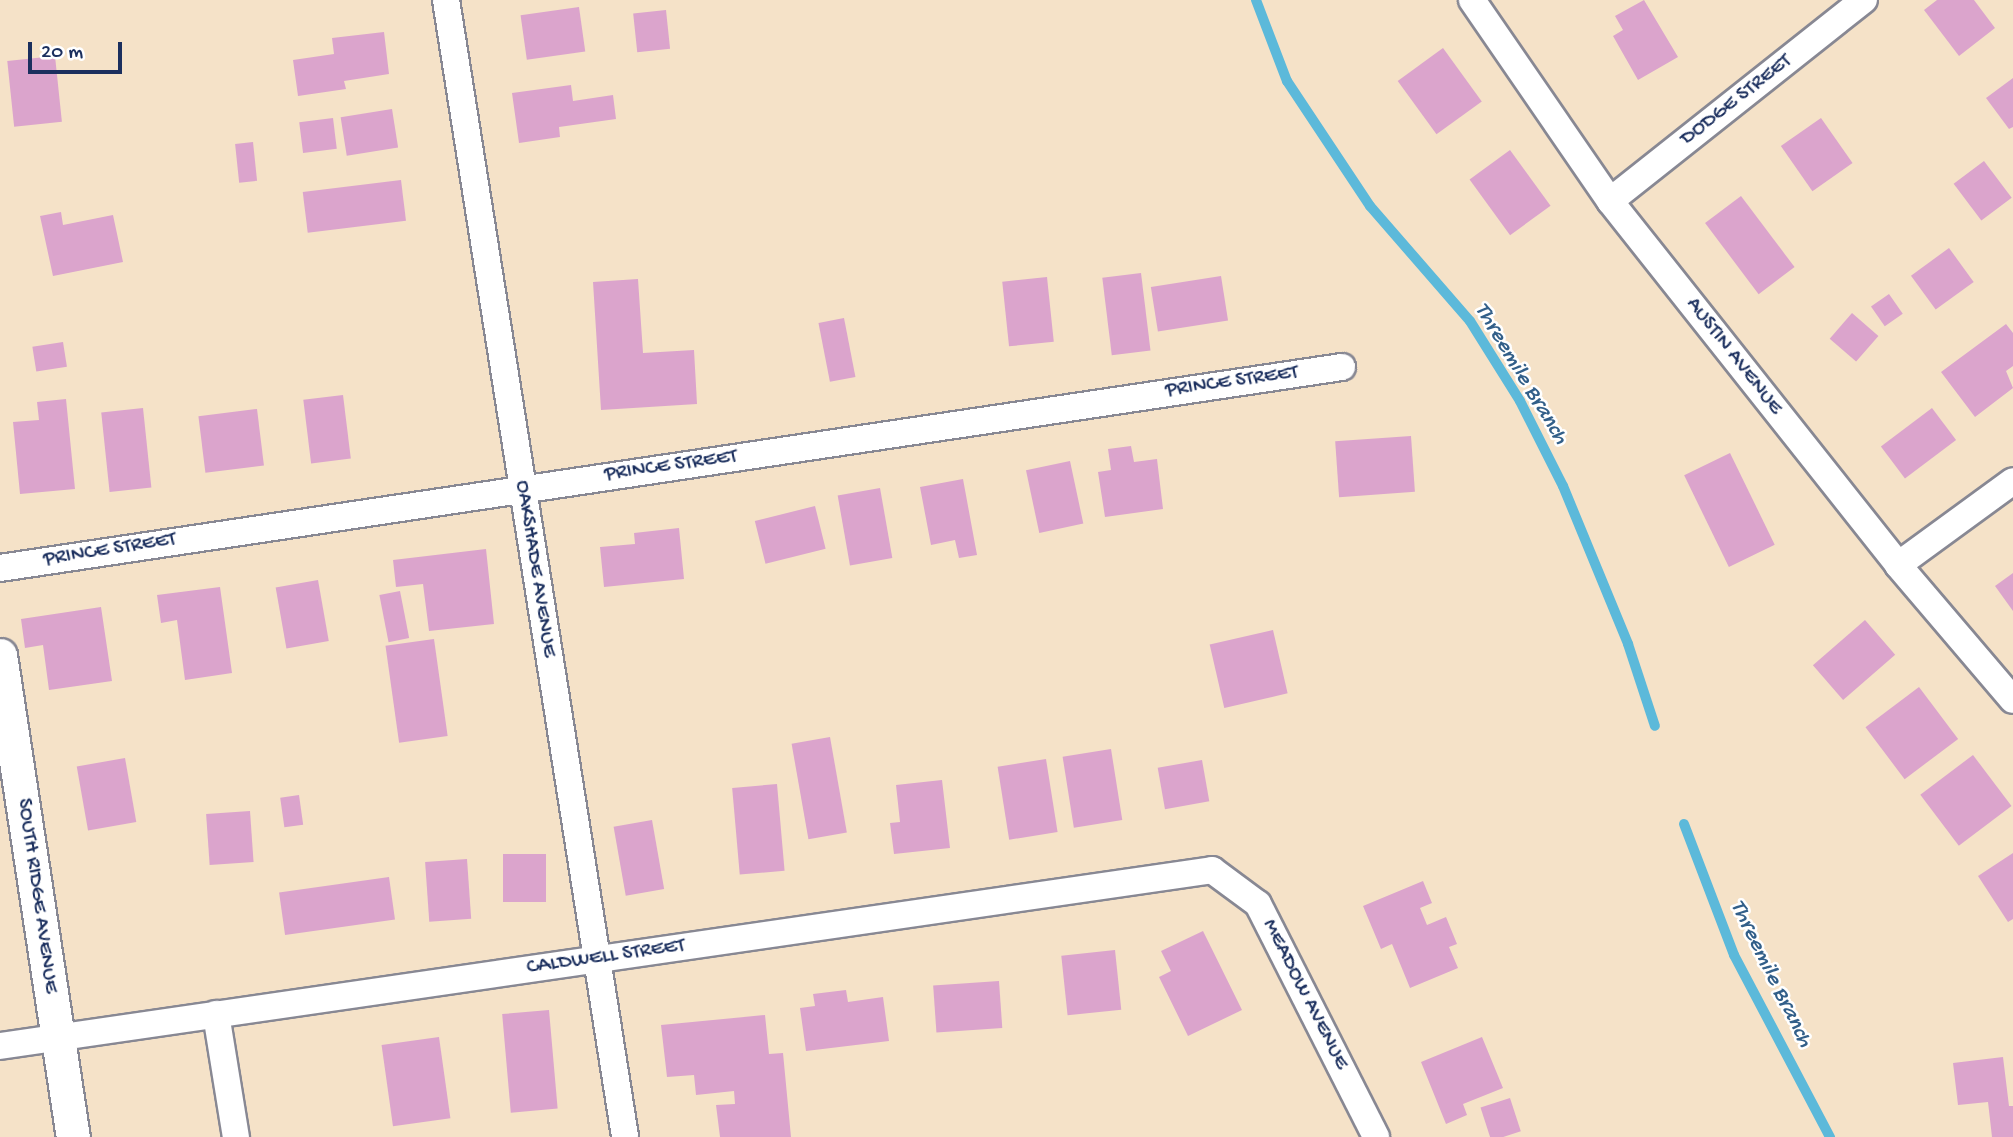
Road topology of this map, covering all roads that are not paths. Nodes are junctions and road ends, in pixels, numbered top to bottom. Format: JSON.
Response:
{"nodes":[{"id":1,"x":446,"y":0,"type":"edge"},
{"id":2,"x":1472,"y":0,"type":"edge"},
{"id":3,"x":1864,"y":0,"type":"edge"},
{"id":4,"x":1609,"y":201,"type":"junction"},
{"id":5,"x":1342,"y":367,"type":"dead end"},
{"id":6,"x":2013,"y":481,"type":"edge"},
{"id":7,"x":522,"y":489,"type":"junction"},
{"id":8,"x":1898,"y":565,"type":"junction"},
{"id":9,"x":0,"y":568,"type":"edge"},
{"id":10,"x":0,"y":655,"type":"edge"},
{"id":11,"x":2013,"y":700,"type":"edge"},
{"id":12,"x":1212,"y":870,"type":"joint"},
{"id":13,"x":597,"y":960,"type":"junction"},
{"id":14,"x":216,"y":1014,"type":"junction"},
{"id":15,"x":57,"y":1038,"type":"junction"},
{"id":16,"x":0,"y":1046,"type":"edge"},
{"id":17,"x":73,"y":1137,"type":"edge"},
{"id":18,"x":236,"y":1137,"type":"edge"},
{"id":19,"x":625,"y":1137,"type":"edge"},
{"id":20,"x":1376,"y":1137,"type":"edge"}],
"edges":[{"from":1,"to":7,"type":"street","name":"OAKSHADE AVENUE"},
{"from":2,"to":4,"type":"street","name":"AUSTIN AVENUE"},
{"from":3,"to":4,"type":"street","name":"DODGE STREET"},
{"from":4,"to":8,"type":"street","name":"AUSTIN AVENUE"},
{"from":5,"to":7,"type":"street","name":"PRINCE STREET"},
{"from":6,"to":8,"type":"street"},
{"from":7,"to":9,"type":"street","name":"PRINCE STREET"},
{"from":7,"to":13,"type":"street","name":"OAKSHADE AVENUE"},
{"from":8,"to":11,"type":"street","name":"AUSTIN AVENUE"},
{"from":10,"to":15,"type":"street","name":"SOUTH RIDGE AVENUE"},
{"from":12,"to":13,"type":"street","name":"CALDWELL STREET"},
{"from":12,"to":20,"type":"street","name":"MEADOW AVENUE"},
{"from":13,"to":14,"type":"street","name":"CALDWELL STREET"},
{"from":13,"to":19,"type":"street","name":"OAKSHADE AVENUE"},
{"from":14,"to":15,"type":"street","name":"CALDWELL STREET"},
{"from":14,"to":18,"type":"street"},
{"from":15,"to":16,"type":"street","name":"CALDWELL STREET"},
{"from":15,"to":17,"type":"street","name":"SOUTH RIDGE AVENUE"}]}
